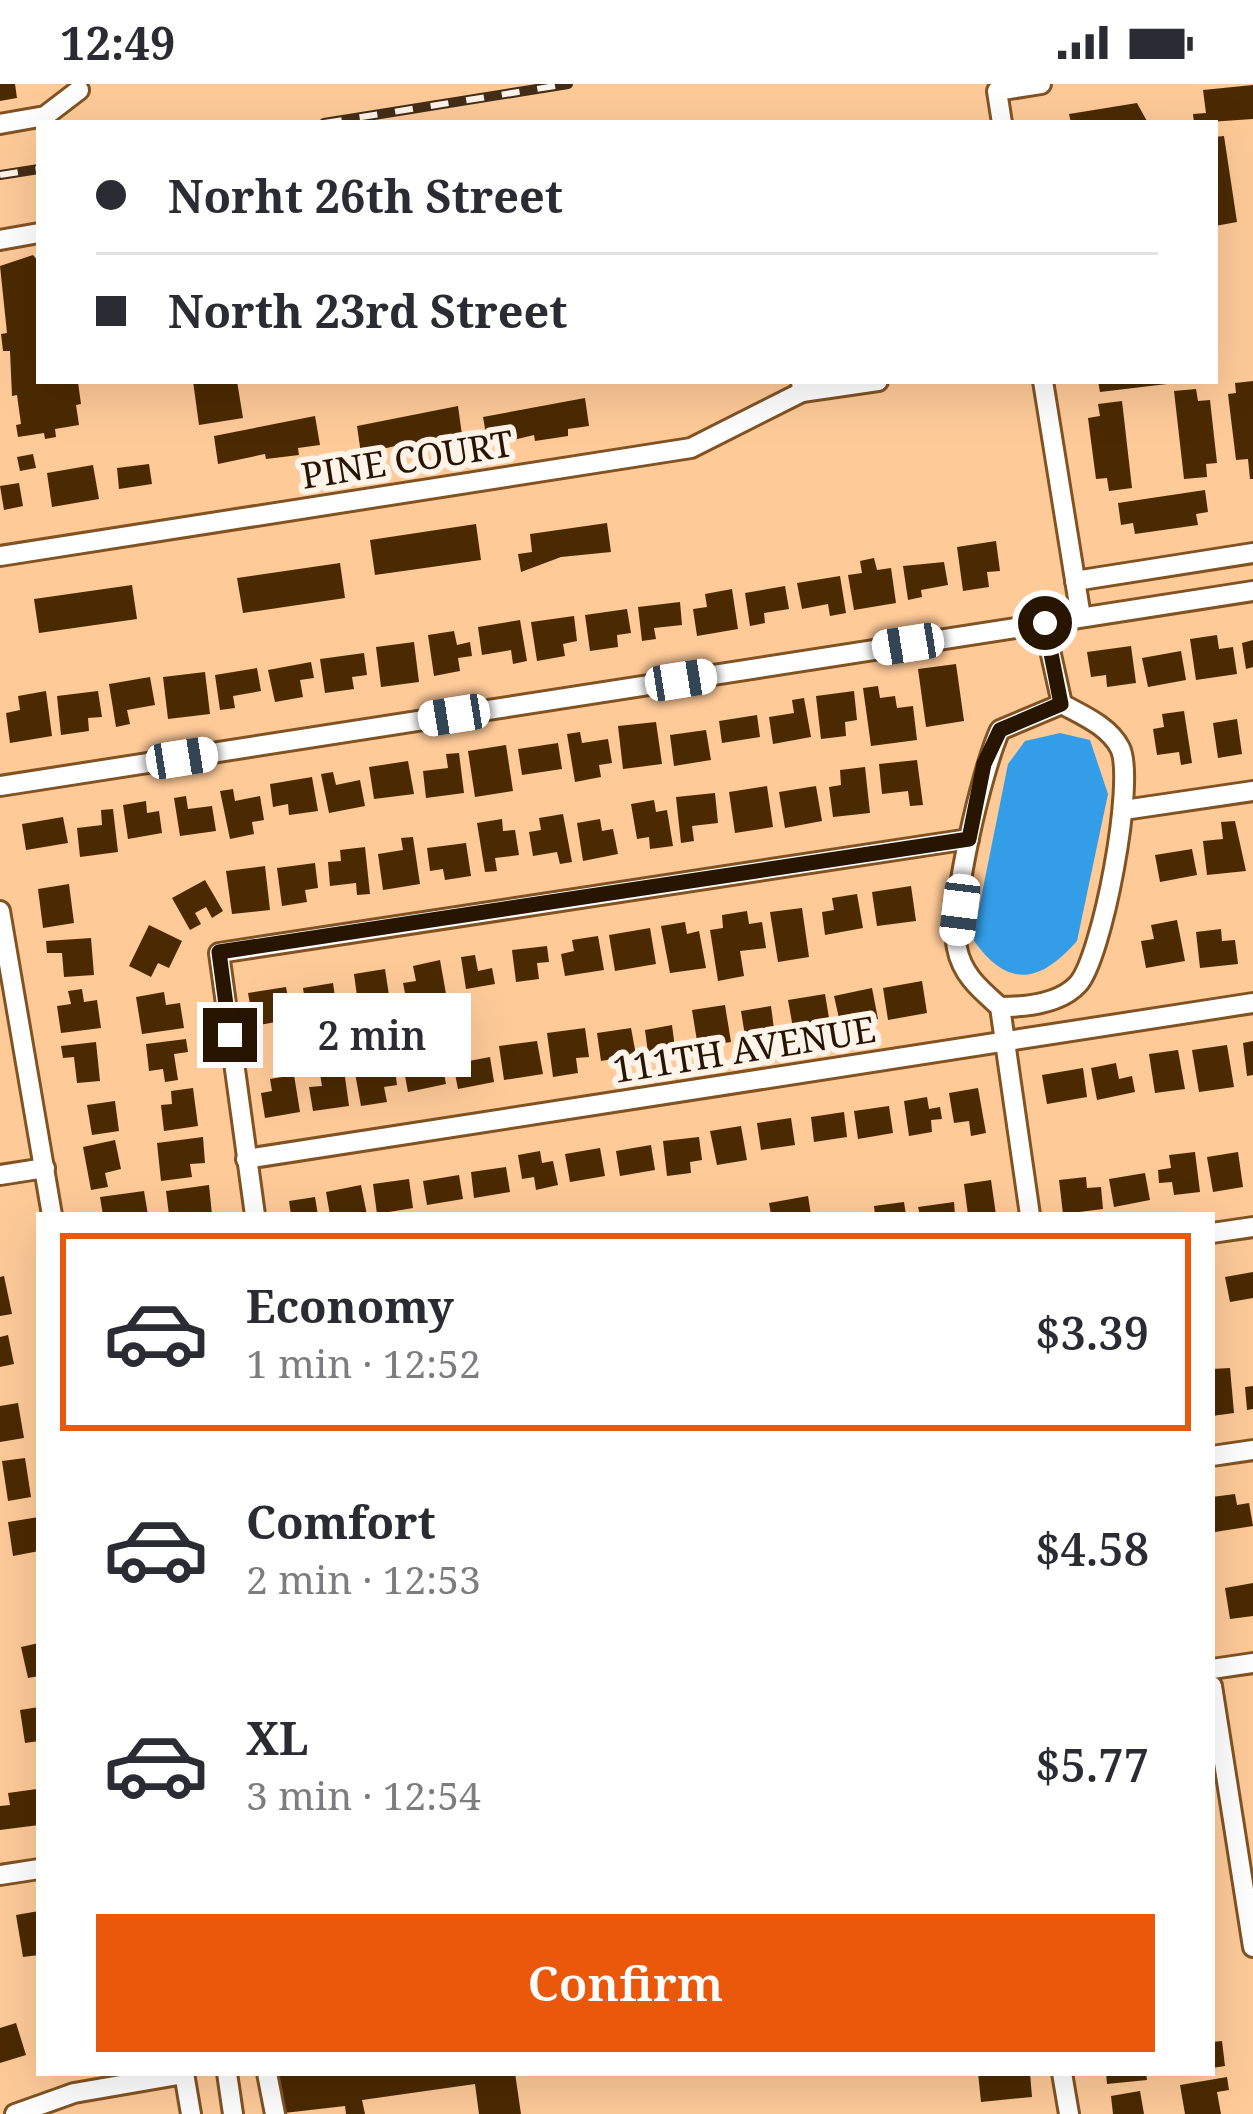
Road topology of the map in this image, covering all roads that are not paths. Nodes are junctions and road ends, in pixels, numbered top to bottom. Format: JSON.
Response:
{"nodes":[{"id":1,"x":1041,"y":84,"type":"edge"},
{"id":2,"x":79,"y":91,"type":"dead end"},
{"id":3,"x":1002,"y":120,"type":"edge"},
{"id":4,"x":0,"y":124,"type":"edge"},
{"id":5,"x":36,"y":234,"type":"edge"},
{"id":6,"x":0,"y":240,"type":"edge"},
{"id":7,"x":840,"y":384,"type":"edge"},
{"id":8,"x":1043,"y":384,"type":"edge"},
{"id":9,"x":801,"y":387,"type":"edge"},
{"id":10,"x":1253,"y":553,"type":"edge"},
{"id":11,"x":0,"y":556,"type":"edge"},
{"id":12,"x":1075,"y":581,"type":"junction"},
{"id":13,"x":1253,"y":591,"type":"edge"},
{"id":14,"x":1081,"y":617,"type":"junction"},
{"id":15,"x":1045,"y":623,"type":"junction"},
{"id":16,"x":1061,"y":704,"type":"junction"},
{"id":17,"x":0,"y":786,"type":"edge"},
{"id":18,"x":1253,"y":790,"type":"edge"},
{"id":19,"x":1124,"y":810,"type":"junction"},
{"id":20,"x":969,"y":839,"type":"junction"},
{"id":21,"x":0,"y":911,"type":"edge"},
{"id":22,"x":1253,"y":1003,"type":"edge"},
{"id":23,"x":1000,"y":1006,"type":"junction"},
{"id":24,"x":1005,"y":1042,"type":"junction"},
{"id":25,"x":246,"y":1160,"type":"junction"},
{"id":26,"x":45,"y":1168,"type":"junction"},
{"id":27,"x":0,"y":1174,"type":"edge"},
{"id":28,"x":52,"y":1212,"type":"edge"},
{"id":29,"x":255,"y":1212,"type":"edge"},
{"id":30,"x":1030,"y":1212,"type":"edge"},
{"id":31,"x":1253,"y":1227,"type":"edge"},
{"id":32,"x":1215,"y":1233,"type":"edge"},
{"id":33,"x":1253,"y":1450,"type":"edge"},
{"id":34,"x":1215,"y":1456,"type":"edge"},
{"id":35,"x":1253,"y":1664,"type":"edge"},
{"id":36,"x":1215,"y":1669,"type":"edge"},
{"id":37,"x":1215,"y":1705,"type":"edge"},
{"id":38,"x":36,"y":1869,"type":"edge"},
{"id":39,"x":0,"y":1875,"type":"edge"},
{"id":40,"x":1253,"y":1946,"type":"edge"},
{"id":41,"x":172,"y":2076,"type":"edge"},
{"id":42,"x":184,"y":2076,"type":"edge"},
{"id":43,"x":227,"y":2076,"type":"edge"},
{"id":44,"x":268,"y":2076,"type":"edge"},
{"id":45,"x":1063,"y":2076,"type":"edge"},
{"id":46,"x":16,"y":2114,"type":"edge"},
{"id":47,"x":191,"y":2114,"type":"edge"},
{"id":48,"x":233,"y":2114,"type":"edge"},
{"id":49,"x":275,"y":2114,"type":"edge"},
{"id":50,"x":1069,"y":2114,"type":"edge"}],
"edges":[{"from":1,"to":3,"type":"street"},
{"from":2,"to":4,"type":"street"},
{"from":5,"to":6,"type":"street"},
{"from":7,"to":9,"type":"street","name":"PINE COURT"},
{"from":8,"to":12,"type":"street"},
{"from":9,"to":11,"type":"street","name":"PINE COURT"},
{"from":10,"to":12,"type":"street"},
{"from":12,"to":14,"type":"street"},
{"from":13,"to":14,"type":"street"},
{"from":14,"to":15,"type":"street"},
{"from":15,"to":16,"type":"street"},
{"from":15,"to":17,"type":"street"},
{"from":16,"to":19,"type":"street"},
{"from":16,"to":20,"type":"street"},
{"from":18,"to":19,"type":"street"},
{"from":19,"to":23,"type":"street"},
{"from":20,"to":23,"type":"street"},
{"from":20,"to":25,"type":"street"},
{"from":21,"to":26,"type":"street"},
{"from":22,"to":24,"type":"street","name":"111TH AVENUE"},
{"from":23,"to":24,"type":"street"},
{"from":24,"to":25,"type":"street","name":"111TH AVENUE"},
{"from":24,"to":30,"type":"street"},
{"from":25,"to":29,"type":"street"},
{"from":26,"to":27,"type":"street"},
{"from":26,"to":28,"type":"street"},
{"from":31,"to":32,"type":"street"},
{"from":33,"to":34,"type":"street"},
{"from":35,"to":36,"type":"street"},
{"from":37,"to":40,"type":"street"},
{"from":38,"to":39,"type":"street"},
{"from":41,"to":46,"type":"street"},
{"from":42,"to":47,"type":"street"},
{"from":43,"to":48,"type":"street"},
{"from":44,"to":49,"type":"street"},
{"from":45,"to":50,"type":"street"}]}
